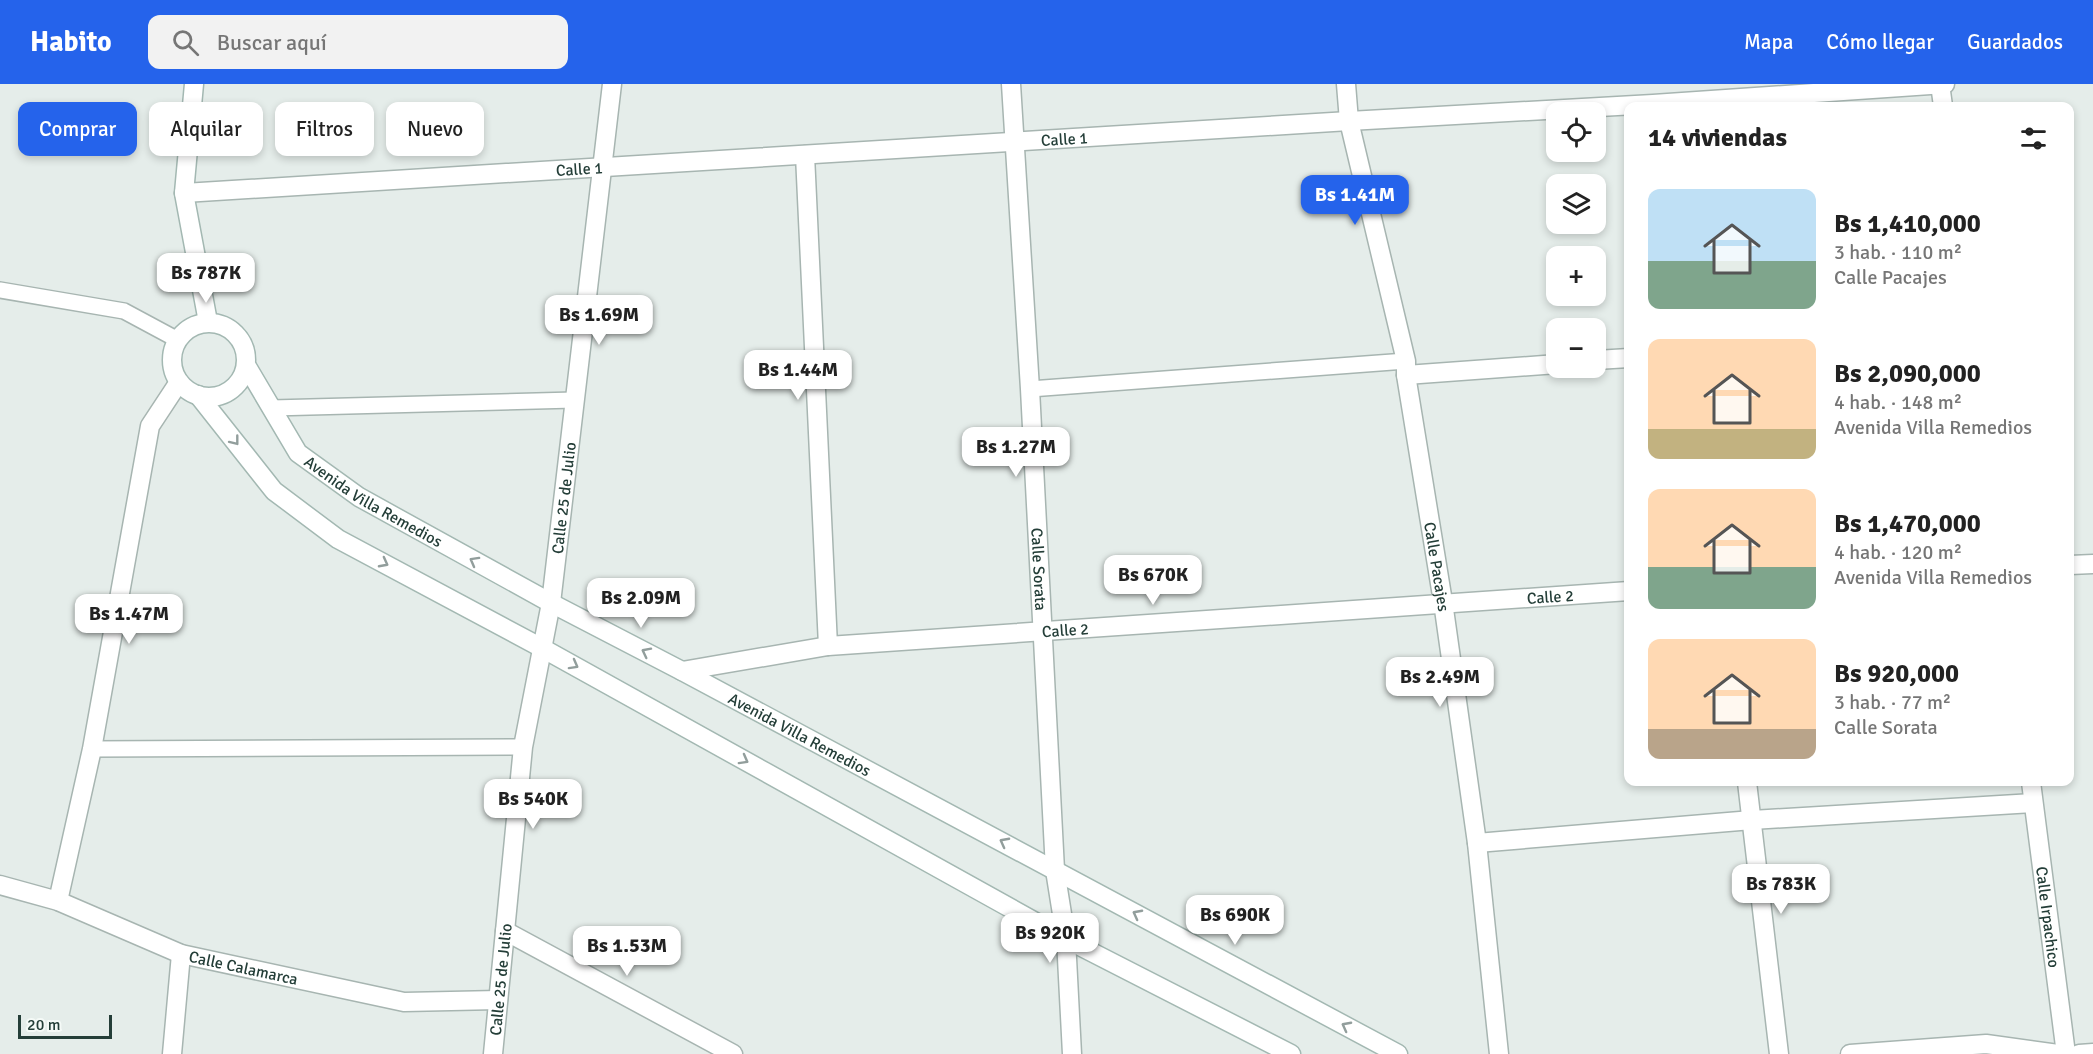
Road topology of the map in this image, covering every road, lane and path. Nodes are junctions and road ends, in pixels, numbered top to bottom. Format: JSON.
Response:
{"nodes":[{"id":1,"x":194,"y":84,"type":"edge"},
{"id":2,"x":612,"y":84,"type":"edge"},
{"id":3,"x":1011,"y":84,"type":"edge"},
{"id":4,"x":1346,"y":84,"type":"edge"},
{"id":5,"x":1942,"y":84,"type":"edge"},
{"id":6,"x":1694,"y":102,"type":"edge"},
{"id":7,"x":1943,"y":102,"type":"edge"},
{"id":8,"x":1624,"y":107,"type":"edge"},
{"id":9,"x":1349,"y":121,"type":"junction"},
{"id":10,"x":1014,"y":142,"type":"junction"},
{"id":11,"x":805,"y":155,"type":"junction"},
{"id":12,"x":602,"y":167,"type":"junction"},
{"id":13,"x":184,"y":193,"type":"junction"},
{"id":14,"x":0,"y":290,"type":"edge"},
{"id":15,"x":208,"y":322,"type":"junction"},
{"id":16,"x":178,"y":339,"type":"junction"},
{"id":17,"x":1624,"y":358,"type":"edge"},
{"id":18,"x":1606,"y":359,"type":"edge"},
{"id":19,"x":1546,"y":364,"type":"edge"},
{"id":20,"x":246,"y":365,"type":"junction"},
{"id":21,"x":1406,"y":368,"type":"junction"},
{"id":22,"x":179,"y":382,"type":"junction"},
{"id":23,"x":1030,"y":389,"type":"junction"},
{"id":24,"x":198,"y":395,"type":"junction"},
{"id":25,"x":574,"y":400,"type":"junction"},
{"id":26,"x":272,"y":408,"type":"junction"},
{"id":27,"x":2093,"y":564,"type":"edge"},
{"id":28,"x":2074,"y":565,"type":"edge"},
{"id":29,"x":1624,"y":591,"type":"edge"},
{"id":30,"x":1443,"y":602,"type":"junction"},
{"id":31,"x":551,"y":603,"type":"junction"},
{"id":32,"x":1042,"y":632,"type":"junction"},
{"id":33,"x":828,"y":646,"type":"junction"},
{"id":34,"x":542,"y":648,"type":"junction"},
{"id":35,"x":682,"y":671,"type":"junction"},
{"id":36,"x":523,"y":747,"type":"junction"},
{"id":37,"x":92,"y":748,"type":"junction"},
{"id":38,"x":1748,"y":786,"type":"edge"},
{"id":39,"x":2031,"y":786,"type":"edge"},
{"id":40,"x":2033,"y":802,"type":"junction"},
{"id":41,"x":1752,"y":820,"type":"junction"},
{"id":42,"x":1478,"y":843,"type":"junction"},
{"id":43,"x":1055,"y":870,"type":"junction"},
{"id":44,"x":0,"y":885,"type":"edge"},
{"id":45,"x":58,"y":902,"type":"junction"},
{"id":46,"x":505,"y":931,"type":"junction"},
{"id":47,"x":1066,"y":939,"type":"junction"},
{"id":48,"x":181,"y":954,"type":"junction"},
{"id":49,"x":498,"y":1000,"type":"junction"},
{"id":50,"x":2093,"y":1053,"type":"edge"},
{"id":51,"x":172,"y":1054,"type":"edge"},
{"id":52,"x":493,"y":1054,"type":"edge"},
{"id":53,"x":732,"y":1054,"type":"edge"},
{"id":54,"x":1072,"y":1054,"type":"edge"},
{"id":55,"x":1291,"y":1054,"type":"edge"},
{"id":56,"x":1398,"y":1054,"type":"edge"},
{"id":57,"x":1499,"y":1054,"type":"edge"},
{"id":58,"x":1779,"y":1054,"type":"edge"},
{"id":59,"x":1850,"y":1054,"type":"edge"},
{"id":60,"x":2058,"y":1054,"type":"edge"},
{"id":61,"x":2066,"y":1054,"type":"edge"},
{"id":62,"x":2079,"y":1054,"type":"edge"}],
"edges":[{"from":1,"to":13,"type":"street"},
{"from":2,"to":12,"type":"street","name":"Calle 25 de Julio"},
{"from":3,"to":10,"type":"street","name":"Calle Sorata"},
{"from":4,"to":9,"type":"street","name":"Calle Pacajes"},
{"from":5,"to":6,"type":"street","name":"Calle 1"},
{"from":5,"to":7,"type":"street"},
{"from":8,"to":9,"type":"street","name":"Calle 1"},
{"from":9,"to":10,"type":"street","name":"Calle 1"},
{"from":9,"to":21,"type":"street","name":"Calle Pacajes"},
{"from":10,"to":11,"type":"street","name":"Calle 1"},
{"from":10,"to":23,"type":"street","name":"Calle Sorata"},
{"from":11,"to":12,"type":"street","name":"Calle 1"},
{"from":11,"to":33,"type":"street"},
{"from":12,"to":13,"type":"street","name":"Calle 1"},
{"from":12,"to":25,"type":"street","name":"Calle 25 de Julio"},
{"from":13,"to":15,"type":"street"},
{"from":14,"to":16,"type":"lane"},
{"from":15,"to":16,"type":"street"},
{"from":15,"to":20,"type":"street","name":"Avenida Villa Remedios"},
{"from":16,"to":22,"type":"street"},
{"from":17,"to":18,"type":"street"},
{"from":19,"to":21,"type":"street"},
{"from":20,"to":24,"type":"street"},
{"from":20,"to":26,"type":"street","name":"Avenida Villa Remedios"},
{"from":21,"to":23,"type":"lane"},
{"from":21,"to":30,"type":"street","name":"Calle Pacajes"},
{"from":22,"to":24,"type":"street"},
{"from":22,"to":37,"type":"street"},
{"from":23,"to":32,"type":"street","name":"Calle Sorata"},
{"from":24,"to":34,"type":"street","one_way":true},
{"from":25,"to":26,"type":"lane"},
{"from":25,"to":31,"type":"street","name":"Calle 25 de Julio"},
{"from":31,"to":26,"type":"street","name":"Avenida Villa Remedios","one_way":true},
{"from":27,"to":28,"type":"street"},
{"from":29,"to":30,"type":"street","name":"Calle 2"},
{"from":30,"to":32,"type":"street","name":"Calle 2"},
{"from":30,"to":42,"type":"street","name":"Calle Pacajes"},
{"from":31,"to":34,"type":"street","name":"Calle 25 de Julio"},
{"from":35,"to":31,"type":"street","name":"Avenida Villa Remedios","one_way":true},
{"from":32,"to":33,"type":"street","name":"Calle 2"},
{"from":32,"to":43,"type":"street","name":"Calle Sorata"},
{"from":33,"to":35,"type":"street","name":"Calle 2"},
{"from":34,"to":36,"type":"street","name":"Calle 25 de Julio"},
{"from":34,"to":47,"type":"street","one_way":true},
{"from":43,"to":35,"type":"street","name":"Avenida Villa Remedios","one_way":true},
{"from":36,"to":37,"type":"lane"},
{"from":36,"to":46,"type":"street","name":"Calle 25 de Julio"},
{"from":37,"to":45,"type":"street"},
{"from":38,"to":41,"type":"street"},
{"from":39,"to":40,"type":"street","name":"Calle Irpachico"},
{"from":40,"to":41,"type":"street"},
{"from":40,"to":61,"type":"street","name":"Calle Irpachico"},
{"from":41,"to":42,"type":"street"},
{"from":41,"to":58,"type":"street"},
{"from":42,"to":57,"type":"street","name":"Calle Pacajes"},
{"from":43,"to":47,"type":"street","name":"Calle Sorata"},
{"from":56,"to":43,"type":"street","name":"Avenida Villa Remedios","one_way":true},
{"from":44,"to":45,"type":"street","name":"Calle Calamarca"},
{"from":45,"to":48,"type":"street","name":"Calle Calamarca"},
{"from":46,"to":49,"type":"street","name":"Calle 25 de Julio"},
{"from":46,"to":53,"type":"street"},
{"from":47,"to":54,"type":"street","name":"Calle Sorata"},
{"from":47,"to":55,"type":"street"},
{"from":48,"to":49,"type":"street","name":"Calle Calamarca"},
{"from":48,"to":51,"type":"street"},
{"from":49,"to":52,"type":"street","name":"Calle 25 de Julio"},
{"from":50,"to":62,"type":"street"},
{"from":59,"to":60,"type":"street"}]}
